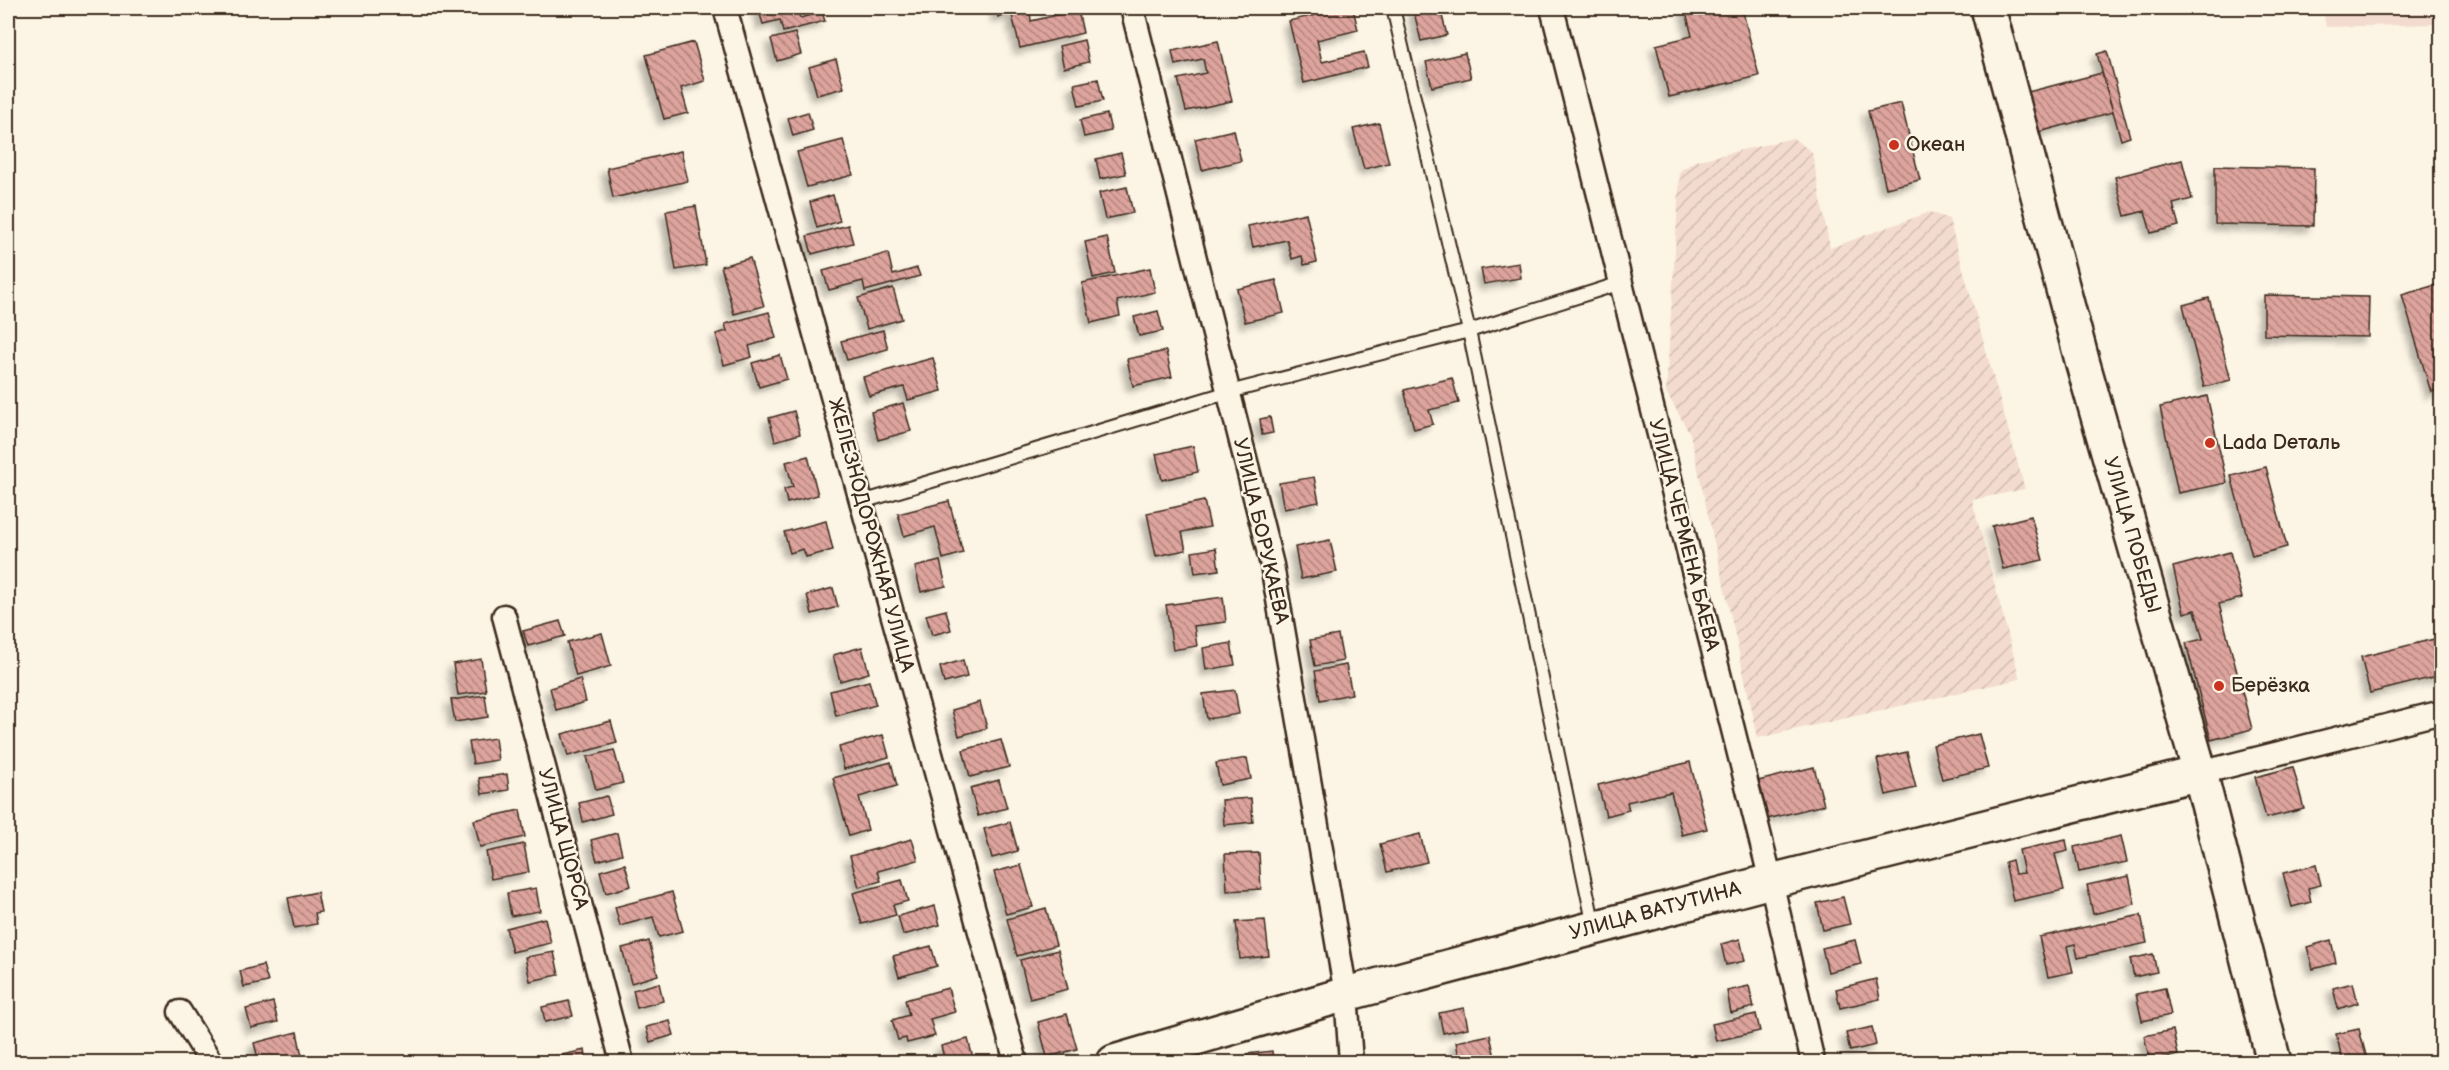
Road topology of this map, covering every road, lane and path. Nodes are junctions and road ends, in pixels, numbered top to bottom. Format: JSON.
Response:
{"nodes":[{"id":1,"x":725,"y":8,"type":"edge"},
{"id":2,"x":1132,"y":8,"type":"edge"},
{"id":3,"x":1393,"y":8,"type":"edge"},
{"id":4,"x":1551,"y":8,"type":"edge"},
{"id":5,"x":1988,"y":8,"type":"edge"},
{"id":6,"x":1621,"y":283,"type":"junction"},
{"id":7,"x":1469,"y":331,"type":"junction"},
{"id":8,"x":1229,"y":392,"type":"junction"},
{"id":9,"x":861,"y":502,"type":"junction"},
{"id":10,"x":504,"y":616,"type":"dead end"},
{"id":11,"x":2442,"y":712,"type":"edge"},
{"id":12,"x":2200,"y":773,"type":"junction"},
{"id":13,"x":1771,"y":880,"type":"junction"},
{"id":14,"x":1594,"y":928,"type":"junction"},
{"id":15,"x":1346,"y":994,"type":"junction"},
{"id":16,"x":180,"y":1012,"type":"dead end"},
{"id":17,"x":211,"y":1062,"type":"edge"},
{"id":18,"x":622,"y":1062,"type":"edge"},
{"id":19,"x":1016,"y":1062,"type":"edge"},
{"id":20,"x":1114,"y":1062,"type":"edge"},
{"id":21,"x":1351,"y":1062,"type":"edge"},
{"id":22,"x":1813,"y":1062,"type":"edge"},
{"id":23,"x":2274,"y":1062,"type":"edge"}],
"edges":[{"from":1,"to":9,"type":"street","name":"ЖЕЛЕЗНОДОРОЖНАЯ УЛИЦА"},
{"from":2,"to":8,"type":"street","name":"УЛИЦА БОРУКАЕВА"},
{"from":3,"to":7,"type":"lane"},
{"from":4,"to":6,"type":"street","name":"УЛИЦА ЧЕРМЕНА БАЕВА"},
{"from":5,"to":12,"type":"street","name":"УЛИЦА ПОБЕДЫ"},
{"from":6,"to":7,"type":"lane"},
{"from":6,"to":13,"type":"street","name":"УЛИЦА ЧЕРМЕНА БАЕВА"},
{"from":7,"to":8,"type":"lane"},
{"from":7,"to":14,"type":"lane"},
{"from":8,"to":9,"type":"lane"},
{"from":8,"to":15,"type":"street","name":"УЛИЦА БОРУКАЕВА"},
{"from":9,"to":19,"type":"street","name":"ЖЕЛЕЗНОДОРОЖНАЯ УЛИЦА"},
{"from":10,"to":18,"type":"street","name":"УЛИЦА ЩОРСА"},
{"from":11,"to":12,"type":"street"},
{"from":12,"to":13,"type":"street","name":"УЛИЦА ВАТУТИНА"},
{"from":12,"to":23,"type":"street","name":"УЛИЦА ПОБЕДЫ"},
{"from":13,"to":14,"type":"street","name":"УЛИЦА ВАТУТИНА"},
{"from":13,"to":22,"type":"street","name":"УЛИЦА ЧЕРМЕНА БАЕВА"},
{"from":14,"to":15,"type":"street","name":"УЛИЦА ВАТУТИНА"},
{"from":15,"to":20,"type":"street","name":"УЛИЦА ВАТУТИНА"},
{"from":15,"to":21,"type":"street","name":"УЛИЦА БОРУКАЕВА"},
{"from":16,"to":17,"type":"street"}]}
